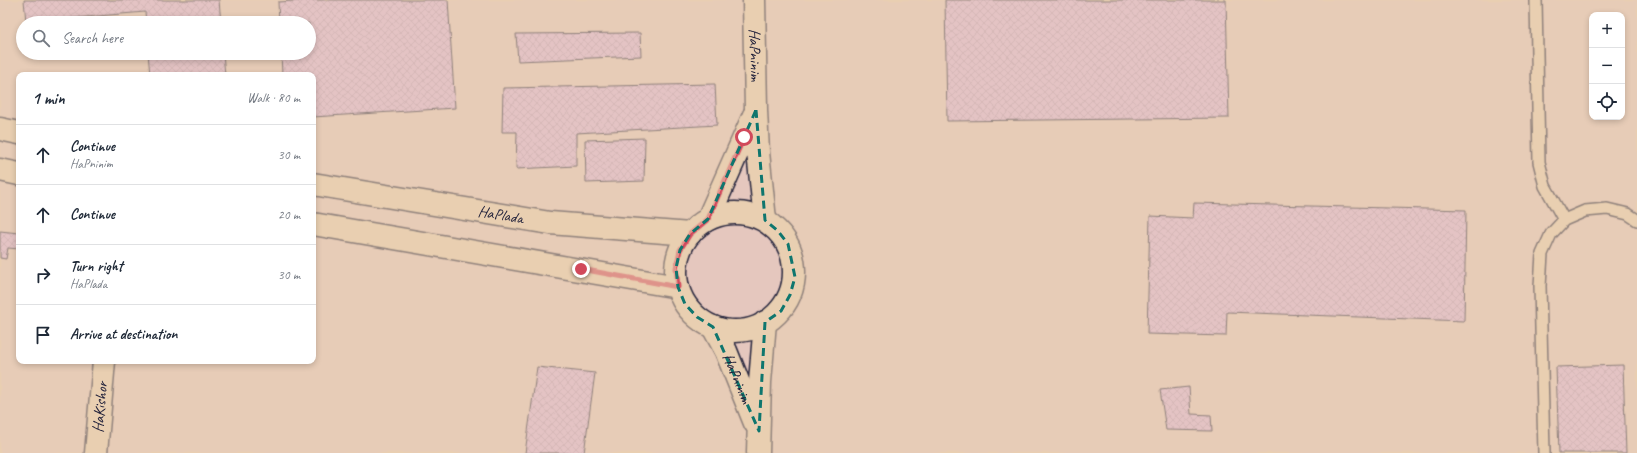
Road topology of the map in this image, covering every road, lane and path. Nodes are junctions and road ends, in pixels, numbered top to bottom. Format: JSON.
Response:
{"nodes":[{"id":1,"x":754,"y":0,"type":"edge"},
{"id":2,"x":1536,"y":0,"type":"edge"},
{"id":3,"x":756,"y":110,"type":"junction"},
{"id":4,"x":0,"y":129,"type":"edge"},
{"id":5,"x":16,"y":132,"type":"edge"},
{"id":6,"x":0,"y":170,"type":"edge"},
{"id":7,"x":16,"y":173,"type":"edge"},
{"id":8,"x":316,"y":184,"type":"edge"},
{"id":9,"x":708,"y":219,"type":"junction"},
{"id":10,"x":765,"y":220,"type":"junction"},
{"id":11,"x":1564,"y":220,"type":"junction"},
{"id":12,"x":1637,"y":220,"type":"edge"},
{"id":13,"x":316,"y":225,"type":"edge"},
{"id":14,"x":690,"y":234,"type":"junction"},
{"id":15,"x":678,"y":287,"type":"junction"},
{"id":16,"x":766,"y":322,"type":"junction"},
{"id":17,"x":713,"y":327,"type":"junction"},
{"id":18,"x":104,"y":364,"type":"edge"},
{"id":19,"x":759,"y":431,"type":"junction"},
{"id":20,"x":96,"y":453,"type":"edge"},
{"id":21,"x":758,"y":453,"type":"edge"},
{"id":22,"x":1544,"y":453,"type":"edge"}],
"edges":[{"from":1,"to":3,"type":"street","name":"HaPninim"},
{"from":2,"to":11,"type":"lane"},
{"from":3,"to":9,"type":"street","name":"HaPninim"},
{"from":3,"to":10,"type":"street","name":"HaPninim"},
{"from":4,"to":5,"type":"street"},
{"from":6,"to":7,"type":"street"},
{"from":8,"to":14,"type":"street","name":"HaPlada"},
{"from":9,"to":10,"type":"street"},
{"from":9,"to":14,"type":"street"},
{"from":10,"to":16,"type":"street"},
{"from":11,"to":12,"type":"lane"},
{"from":11,"to":22,"type":"lane"},
{"from":13,"to":15,"type":"street"},
{"from":14,"to":15,"type":"street"},
{"from":15,"to":17,"type":"street"},
{"from":16,"to":17,"type":"street"},
{"from":16,"to":19,"type":"street","name":"HaPninim"},
{"from":17,"to":19,"type":"street","name":"HaPninim"},
{"from":18,"to":20,"type":"street","name":"HaKishor"},
{"from":19,"to":21,"type":"street","name":"HaPninim"}]}
